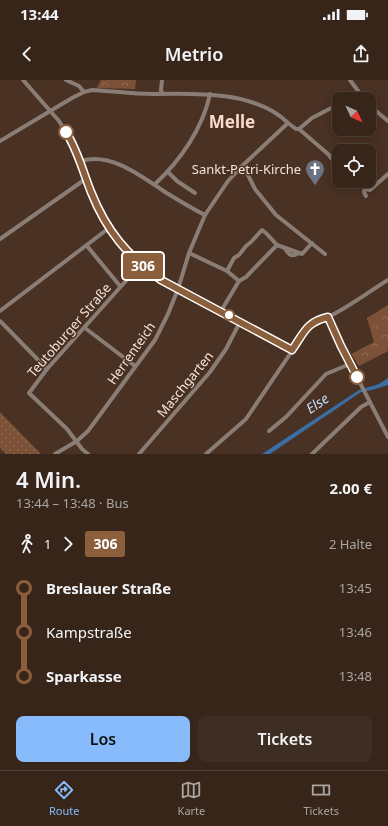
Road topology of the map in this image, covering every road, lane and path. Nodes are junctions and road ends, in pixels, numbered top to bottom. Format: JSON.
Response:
{"nodes":[{"id":1,"x":23,"y":80,"type":"edge"},
{"id":2,"x":28,"y":80,"type":"edge"},
{"id":3,"x":66,"y":80,"type":"edge"},
{"id":4,"x":162,"y":80,"type":"edge"},
{"id":5,"x":350,"y":80,"type":"edge"},
{"id":6,"x":31,"y":88,"type":"junction"},
{"id":7,"x":358,"y":91,"type":"edge"},
{"id":8,"x":84,"y":92,"type":"junction"},
{"id":9,"x":162,"y":93,"type":"junction"},
{"id":10,"x":210,"y":94,"type":"junction"},
{"id":11,"x":332,"y":108,"type":"edge"},
{"id":12,"x":376,"y":111,"type":"edge"},
{"id":13,"x":50,"y":112,"type":"junction"},
{"id":14,"x":388,"y":121,"type":"edge"},
{"id":15,"x":288,"y":123,"type":"junction"},
{"id":16,"x":299,"y":129,"type":"junction"},
{"id":17,"x":0,"y":141,"type":"edge"},
{"id":18,"x":332,"y":159,"type":"edge"},
{"id":19,"x":81,"y":161,"type":"junction"},
{"id":20,"x":241,"y":167,"type":"junction"},
{"id":21,"x":168,"y":172,"type":"junction"},
{"id":22,"x":388,"y":174,"type":"edge"},
{"id":23,"x":87,"y":178,"type":"junction"},
{"id":24,"x":155,"y":184,"type":"junction"},
{"id":25,"x":365,"y":189,"type":"joint"},
{"id":26,"x":195,"y":193,"type":"dead end"},
{"id":27,"x":366,"y":196,"type":"dead end"},
{"id":28,"x":205,"y":215,"type":"junction"},
{"id":29,"x":109,"y":228,"type":"junction"},
{"id":30,"x":0,"y":239,"type":"edge"},
{"id":31,"x":310,"y":242,"type":"junction"},
{"id":32,"x":277,"y":245,"type":"junction"},
{"id":33,"x":87,"y":246,"type":"junction"},
{"id":34,"x":189,"y":253,"type":"junction"},
{"id":35,"x":325,"y":254,"type":"dead end"},
{"id":36,"x":141,"y":264,"type":"junction"},
{"id":37,"x":227,"y":271,"type":"junction"},
{"id":38,"x":388,"y":280,"type":"edge"},
{"id":39,"x":239,"y":281,"type":"junction"},
{"id":40,"x":120,"y":286,"type":"junction"},
{"id":41,"x":178,"y":289,"type":"junction"},
{"id":42,"x":0,"y":311,"type":"edge"},
{"id":43,"x":221,"y":311,"type":"junction"},
{"id":44,"x":330,"y":316,"type":"junction"},
{"id":45,"x":0,"y":321,"type":"edge"},
{"id":46,"x":240,"y":322,"type":"junction"},
{"id":47,"x":85,"y":328,"type":"junction"},
{"id":48,"x":292,"y":350,"type":"junction"},
{"id":49,"x":350,"y":364,"type":"junction"},
{"id":50,"x":135,"y":366,"type":"junction"},
{"id":51,"x":47,"y":369,"type":"junction"},
{"id":52,"x":370,"y":402,"type":"junction"},
{"id":53,"x":269,"y":431,"type":"dead end"},
{"id":54,"x":388,"y":437,"type":"edge"},
{"id":55,"x":77,"y":441,"type":"junction"},
{"id":56,"x":55,"y":454,"type":"edge"},
{"id":57,"x":88,"y":454,"type":"edge"},
{"id":58,"x":139,"y":454,"type":"edge"},
{"id":59,"x":206,"y":454,"type":"edge"},
{"id":60,"x":312,"y":454,"type":"edge"}],
"edges":[{"from":1,"to":6,"type":"street"},
{"from":2,"to":6,"type":"street"},
{"from":3,"to":8,"type":"street"},
{"from":4,"to":9,"type":"street"},
{"from":5,"to":7,"type":"street"},
{"from":6,"to":13,"type":"street"},
{"from":8,"to":9,"type":"street"},
{"from":8,"to":13,"type":"street"},
{"from":9,"to":10,"type":"street"},
{"from":10,"to":15,"type":"street"},
{"from":10,"to":21,"type":"street"},
{"from":11,"to":16,"type":"street"},
{"from":12,"to":14,"type":"street"},
{"from":13,"to":17,"type":"street"},
{"from":13,"to":19,"type":"street"},
{"from":15,"to":16,"type":"street"},
{"from":15,"to":20,"type":"street","name":"Herrenteich"},
{"from":16,"to":18,"type":"street"},
{"from":19,"to":23,"type":"street"},
{"from":19,"to":24,"type":"street"},
{"from":20,"to":28,"type":"street","name":"Herrenteich"},
{"from":20,"to":31,"type":"street"},
{"from":21,"to":24,"type":"street"},
{"from":21,"to":26,"type":"street"},
{"from":22,"to":25,"type":"street"},
{"from":23,"to":29,"type":"street"},
{"from":23,"to":30,"type":"street"},
{"from":24,"to":28,"type":"street"},
{"from":25,"to":27,"type":"street"},
{"from":28,"to":34,"type":"street","name":"Herrenteich"},
{"from":29,"to":33,"type":"street"},
{"from":29,"to":36,"type":"street"},
{"from":31,"to":32,"type":"street"},
{"from":31,"to":35,"type":"street"},
{"from":32,"to":37,"type":"street"},
{"from":32,"to":39,"type":"street"},
{"from":33,"to":40,"type":"street"},
{"from":33,"to":42,"type":"street"},
{"from":34,"to":37,"type":"street"},
{"from":34,"to":41,"type":"street","name":"Herrenteich"},
{"from":36,"to":40,"type":"street","name":"Teutoburger Straße"},
{"from":36,"to":41,"type":"street"},
{"from":37,"to":39,"type":"street"},
{"from":38,"to":44,"type":"street"},
{"from":39,"to":43,"type":"street"},
{"from":40,"to":47,"type":"street","name":"Teutoburger Straße"},
{"from":41,"to":43,"type":"street"},
{"from":41,"to":50,"type":"street","name":"Herrenteich"},
{"from":43,"to":46,"type":"street"},
{"from":44,"to":48,"type":"street"},
{"from":44,"to":49,"type":"street"},
{"from":45,"to":51,"type":"street"},
{"from":46,"to":48,"type":"street"},
{"from":46,"to":58,"type":"street","name":"Maschgarten"},
{"from":47,"to":50,"type":"street"},
{"from":47,"to":51,"type":"street","name":"Teutoburger Straße"},
{"from":48,"to":59,"type":"street"},
{"from":49,"to":52,"type":"street"},
{"from":49,"to":53,"type":"street"},
{"from":50,"to":55,"type":"street","name":"Herrenteich"},
{"from":51,"to":55,"type":"street","name":"Teutoburger Straße"},
{"from":52,"to":54,"type":"street"},
{"from":52,"to":60,"type":"street"},
{"from":55,"to":56,"type":"street","name":"Herrenteich"},
{"from":55,"to":57,"type":"street"}]}
